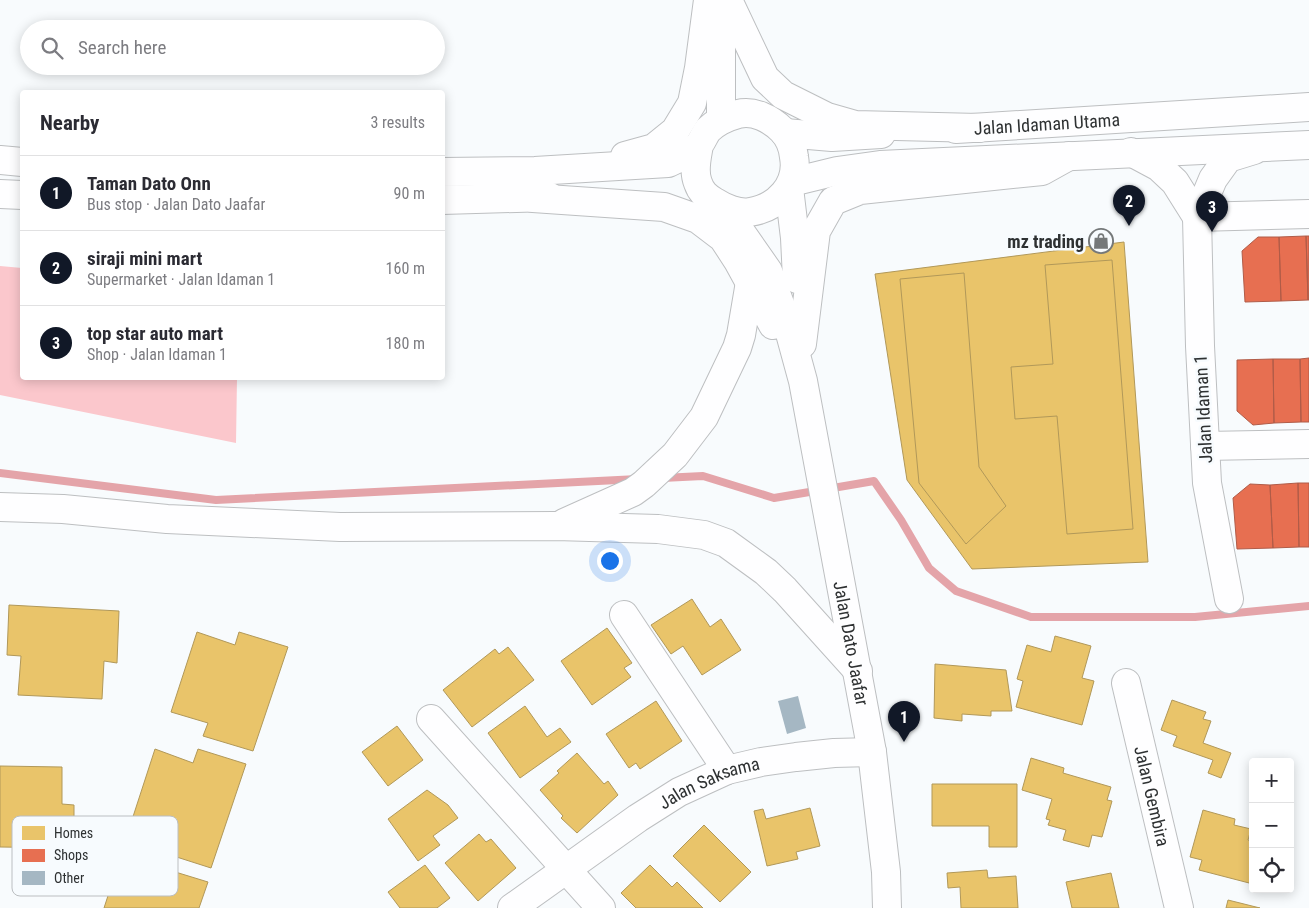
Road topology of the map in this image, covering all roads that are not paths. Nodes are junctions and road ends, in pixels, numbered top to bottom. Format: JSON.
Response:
{"nodes":[{"id":1,"x":708,"y":0,"type":"edge"},
{"id":2,"x":718,"y":0,"type":"edge"},
{"id":3,"x":728,"y":0,"type":"edge"},
{"id":4,"x":1309,"y":106,"type":"edge"},
{"id":5,"x":760,"y":116,"type":"junction"},
{"id":6,"x":721,"y":120,"type":"junction"},
{"id":7,"x":978,"y":128,"type":"junction"},
{"id":8,"x":785,"y":133,"type":"junction"},
{"id":9,"x":1309,"y":144,"type":"edge"},
{"id":10,"x":699,"y":145,"type":"junction"},
{"id":11,"x":1262,"y":147,"type":"junction"},
{"id":12,"x":1131,"y":152,"type":"junction"},
{"id":13,"x":1069,"y":156,"type":"junction"},
{"id":14,"x":0,"y":160,"type":"edge"},
{"id":15,"x":20,"y":162,"type":"edge"},
{"id":16,"x":535,"y":171,"type":"junction"},
{"id":17,"x":445,"y":172,"type":"edge"},
{"id":18,"x":791,"y":185,"type":"junction"},
{"id":19,"x":0,"y":194,"type":"edge"},
{"id":20,"x":20,"y":195,"type":"edge"},
{"id":21,"x":533,"y":198,"type":"junction"},
{"id":22,"x":445,"y":200,"type":"edge"},
{"id":23,"x":714,"y":201,"type":"junction"},
{"id":24,"x":1309,"y":214,"type":"edge"},
{"id":25,"x":1197,"y":217,"type":"junction"},
{"id":26,"x":750,"y":282,"type":"junction"},
{"id":27,"x":800,"y":360,"type":"junction"},
{"id":28,"x":1309,"y":444,"type":"edge"},
{"id":29,"x":1205,"y":446,"type":"junction"},
{"id":30,"x":0,"y":507,"type":"edge"},
{"id":31,"x":556,"y":526,"type":"junction"},
{"id":32,"x":1229,"y":600,"type":"dead end"},
{"id":33,"x":624,"y":615,"type":"dead end"},
{"id":34,"x":858,"y":671,"type":"junction"},
{"id":35,"x":1126,"y":683,"type":"dead end"},
{"id":36,"x":431,"y":719,"type":"dead end"},
{"id":37,"x":872,"y":752,"type":"junction"},
{"id":38,"x":727,"y":770,"type":"junction"},
{"id":39,"x":567,"y":869,"type":"junction"},
{"id":40,"x":512,"y":908,"type":"edge"},
{"id":41,"x":601,"y":908,"type":"edge"},
{"id":42,"x":887,"y":908,"type":"edge"},
{"id":43,"x":1179,"y":908,"type":"edge"}],
"edges":[{"from":1,"to":16,"type":"street"},
{"from":2,"to":6,"type":"street"},
{"from":3,"to":5,"type":"street"},
{"from":3,"to":7,"type":"street"},
{"from":4,"to":7,"type":"street","name":"Jalan Idaman Utama"},
{"from":5,"to":6,"type":"street"},
{"from":5,"to":8,"type":"street"},
{"from":6,"to":10,"type":"street"},
{"from":7,"to":8,"type":"street","name":"Jalan Idaman Utama"},
{"from":8,"to":18,"type":"street"},
{"from":9,"to":11,"type":"street","name":"Jalan Idaman Utama"},
{"from":10,"to":16,"type":"street"},
{"from":10,"to":23,"type":"street"},
{"from":11,"to":12,"type":"street","name":"Jalan Idaman Utama"},
{"from":11,"to":25,"type":"street","name":"Jalan Idaman 1"},
{"from":12,"to":13,"type":"street","name":"Jalan Idaman Utama"},
{"from":12,"to":25,"type":"street"},
{"from":13,"to":18,"type":"street","name":"Jalan Idaman Utama"},
{"from":13,"to":27,"type":"street"},
{"from":14,"to":15,"type":"street"},
{"from":16,"to":17,"type":"street"},
{"from":18,"to":23,"type":"street"},
{"from":18,"to":27,"type":"street","name":"Jalan Dato Jaafar"},
{"from":19,"to":20,"type":"street"},
{"from":21,"to":22,"type":"street"},
{"from":21,"to":23,"type":"street"},
{"from":21,"to":26,"type":"street"},
{"from":23,"to":27,"type":"street","name":"Jalan Dato Jaafar"},
{"from":24,"to":25,"type":"street"},
{"from":25,"to":29,"type":"street","name":"Jalan Idaman 1"},
{"from":26,"to":27,"type":"street"},
{"from":26,"to":31,"type":"street"},
{"from":27,"to":34,"type":"street","name":"Jalan Dato Jaafar"},
{"from":28,"to":29,"type":"street"},
{"from":29,"to":32,"type":"street","name":"Jalan Idaman 1"},
{"from":30,"to":31,"type":"street"},
{"from":31,"to":34,"type":"street"},
{"from":33,"to":38,"type":"street"},
{"from":34,"to":37,"type":"street","name":"Jalan Dato Jaafar"},
{"from":35,"to":43,"type":"street","name":"Jalan Gembira"},
{"from":36,"to":39,"type":"street"},
{"from":37,"to":38,"type":"street","name":"Jalan Saksama"},
{"from":37,"to":42,"type":"street","name":"Jalan Dato Jaafar"},
{"from":38,"to":39,"type":"street","name":"Jalan Saksama"},
{"from":39,"to":40,"type":"street","name":"Jalan Saksama"},
{"from":39,"to":41,"type":"street"}]}
